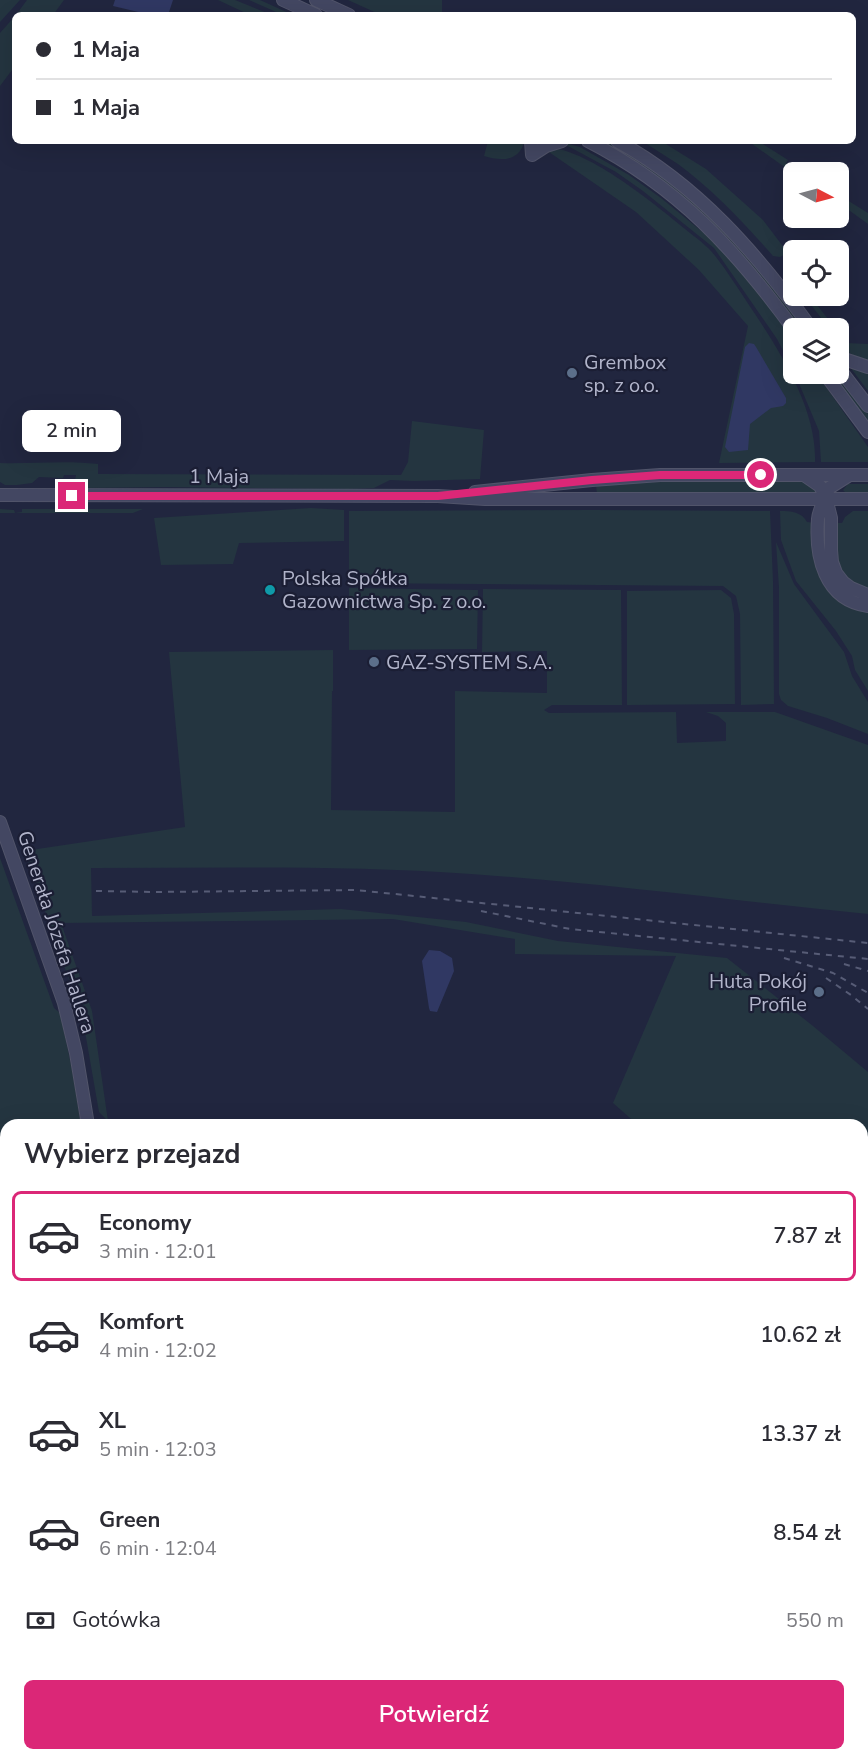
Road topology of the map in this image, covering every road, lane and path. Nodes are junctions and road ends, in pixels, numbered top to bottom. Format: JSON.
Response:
{"nodes":[{"id":1,"x":283,"y":0,"type":"edge"},
{"id":2,"x":316,"y":0,"type":"edge"},
{"id":3,"x":309,"y":12,"type":"edge"},
{"id":4,"x":342,"y":12,"type":"edge"},
{"id":5,"x":531,"y":144,"type":"edge"},
{"id":6,"x":552,"y":144,"type":"edge"},
{"id":7,"x":593,"y":144,"type":"edge"},
{"id":8,"x":624,"y":144,"type":"edge"},
{"id":9,"x":785,"y":318,"type":"edge"},
{"id":10,"x":803,"y":318,"type":"edge"},
{"id":11,"x":849,"y":360,"type":"edge"},
{"id":12,"x":868,"y":366,"type":"edge"},
{"id":13,"x":849,"y":381,"type":"edge"},
{"id":14,"x":832,"y":384,"type":"edge"},
{"id":15,"x":868,"y":406,"type":"edge"},
{"id":16,"x":868,"y":432,"type":"edge"},
{"id":17,"x":804,"y":475,"type":"junction"},
{"id":18,"x":849,"y":475,"type":"junction"},
{"id":19,"x":868,"y":475,"type":"edge"},
{"id":20,"x":0,"y":495,"type":"edge"},
{"id":21,"x":438,"y":496,"type":"junction"},
{"id":22,"x":799,"y":498,"type":"junction"},
{"id":23,"x":826,"y":498,"type":"junction"},
{"id":24,"x":851,"y":498,"type":"junction"},
{"id":25,"x":868,"y":499,"type":"edge"},
{"id":26,"x":818,"y":518,"type":"junction"},
{"id":27,"x":831,"y":518,"type":"junction"},
{"id":28,"x":868,"y":594,"type":"edge"},
{"id":29,"x":868,"y":606,"type":"edge"},
{"id":30,"x":0,"y":822,"type":"edge"},
{"id":31,"x":87,"y":1119,"type":"edge"}],
"edges":[{"from":1,"to":3,"type":"street"},
{"from":2,"to":4,"type":"street"},
{"from":5,"to":6,"type":"street"},
{"from":7,"to":9,"type":"street"},
{"from":8,"to":10,"type":"street"},
{"from":11,"to":12,"type":"street"},
{"from":13,"to":15,"type":"street"},
{"from":14,"to":16,"type":"street"},
{"from":17,"to":18,"type":"street","name":"1 Maja"},
{"from":17,"to":21,"type":"street","name":"1 Maja"},
{"from":17,"to":23,"type":"street"},
{"from":18,"to":19,"type":"street","name":"1 Maja"},
{"from":18,"to":23,"type":"street"},
{"from":20,"to":21,"type":"street","name":"1 Maja"},
{"from":21,"to":22,"type":"street","name":"1 Maja"},
{"from":22,"to":23,"type":"street","name":"1 Maja"},
{"from":22,"to":26,"type":"street"},
{"from":23,"to":24,"type":"street","name":"1 Maja"},
{"from":23,"to":26,"type":"street"},
{"from":23,"to":27,"type":"street"},
{"from":24,"to":25,"type":"street","name":"1 Maja"},
{"from":24,"to":27,"type":"street"},
{"from":26,"to":29,"type":"street"},
{"from":27,"to":28,"type":"street"},
{"from":30,"to":31,"type":"street","name":"Generała Józefa Hallera"}]}
